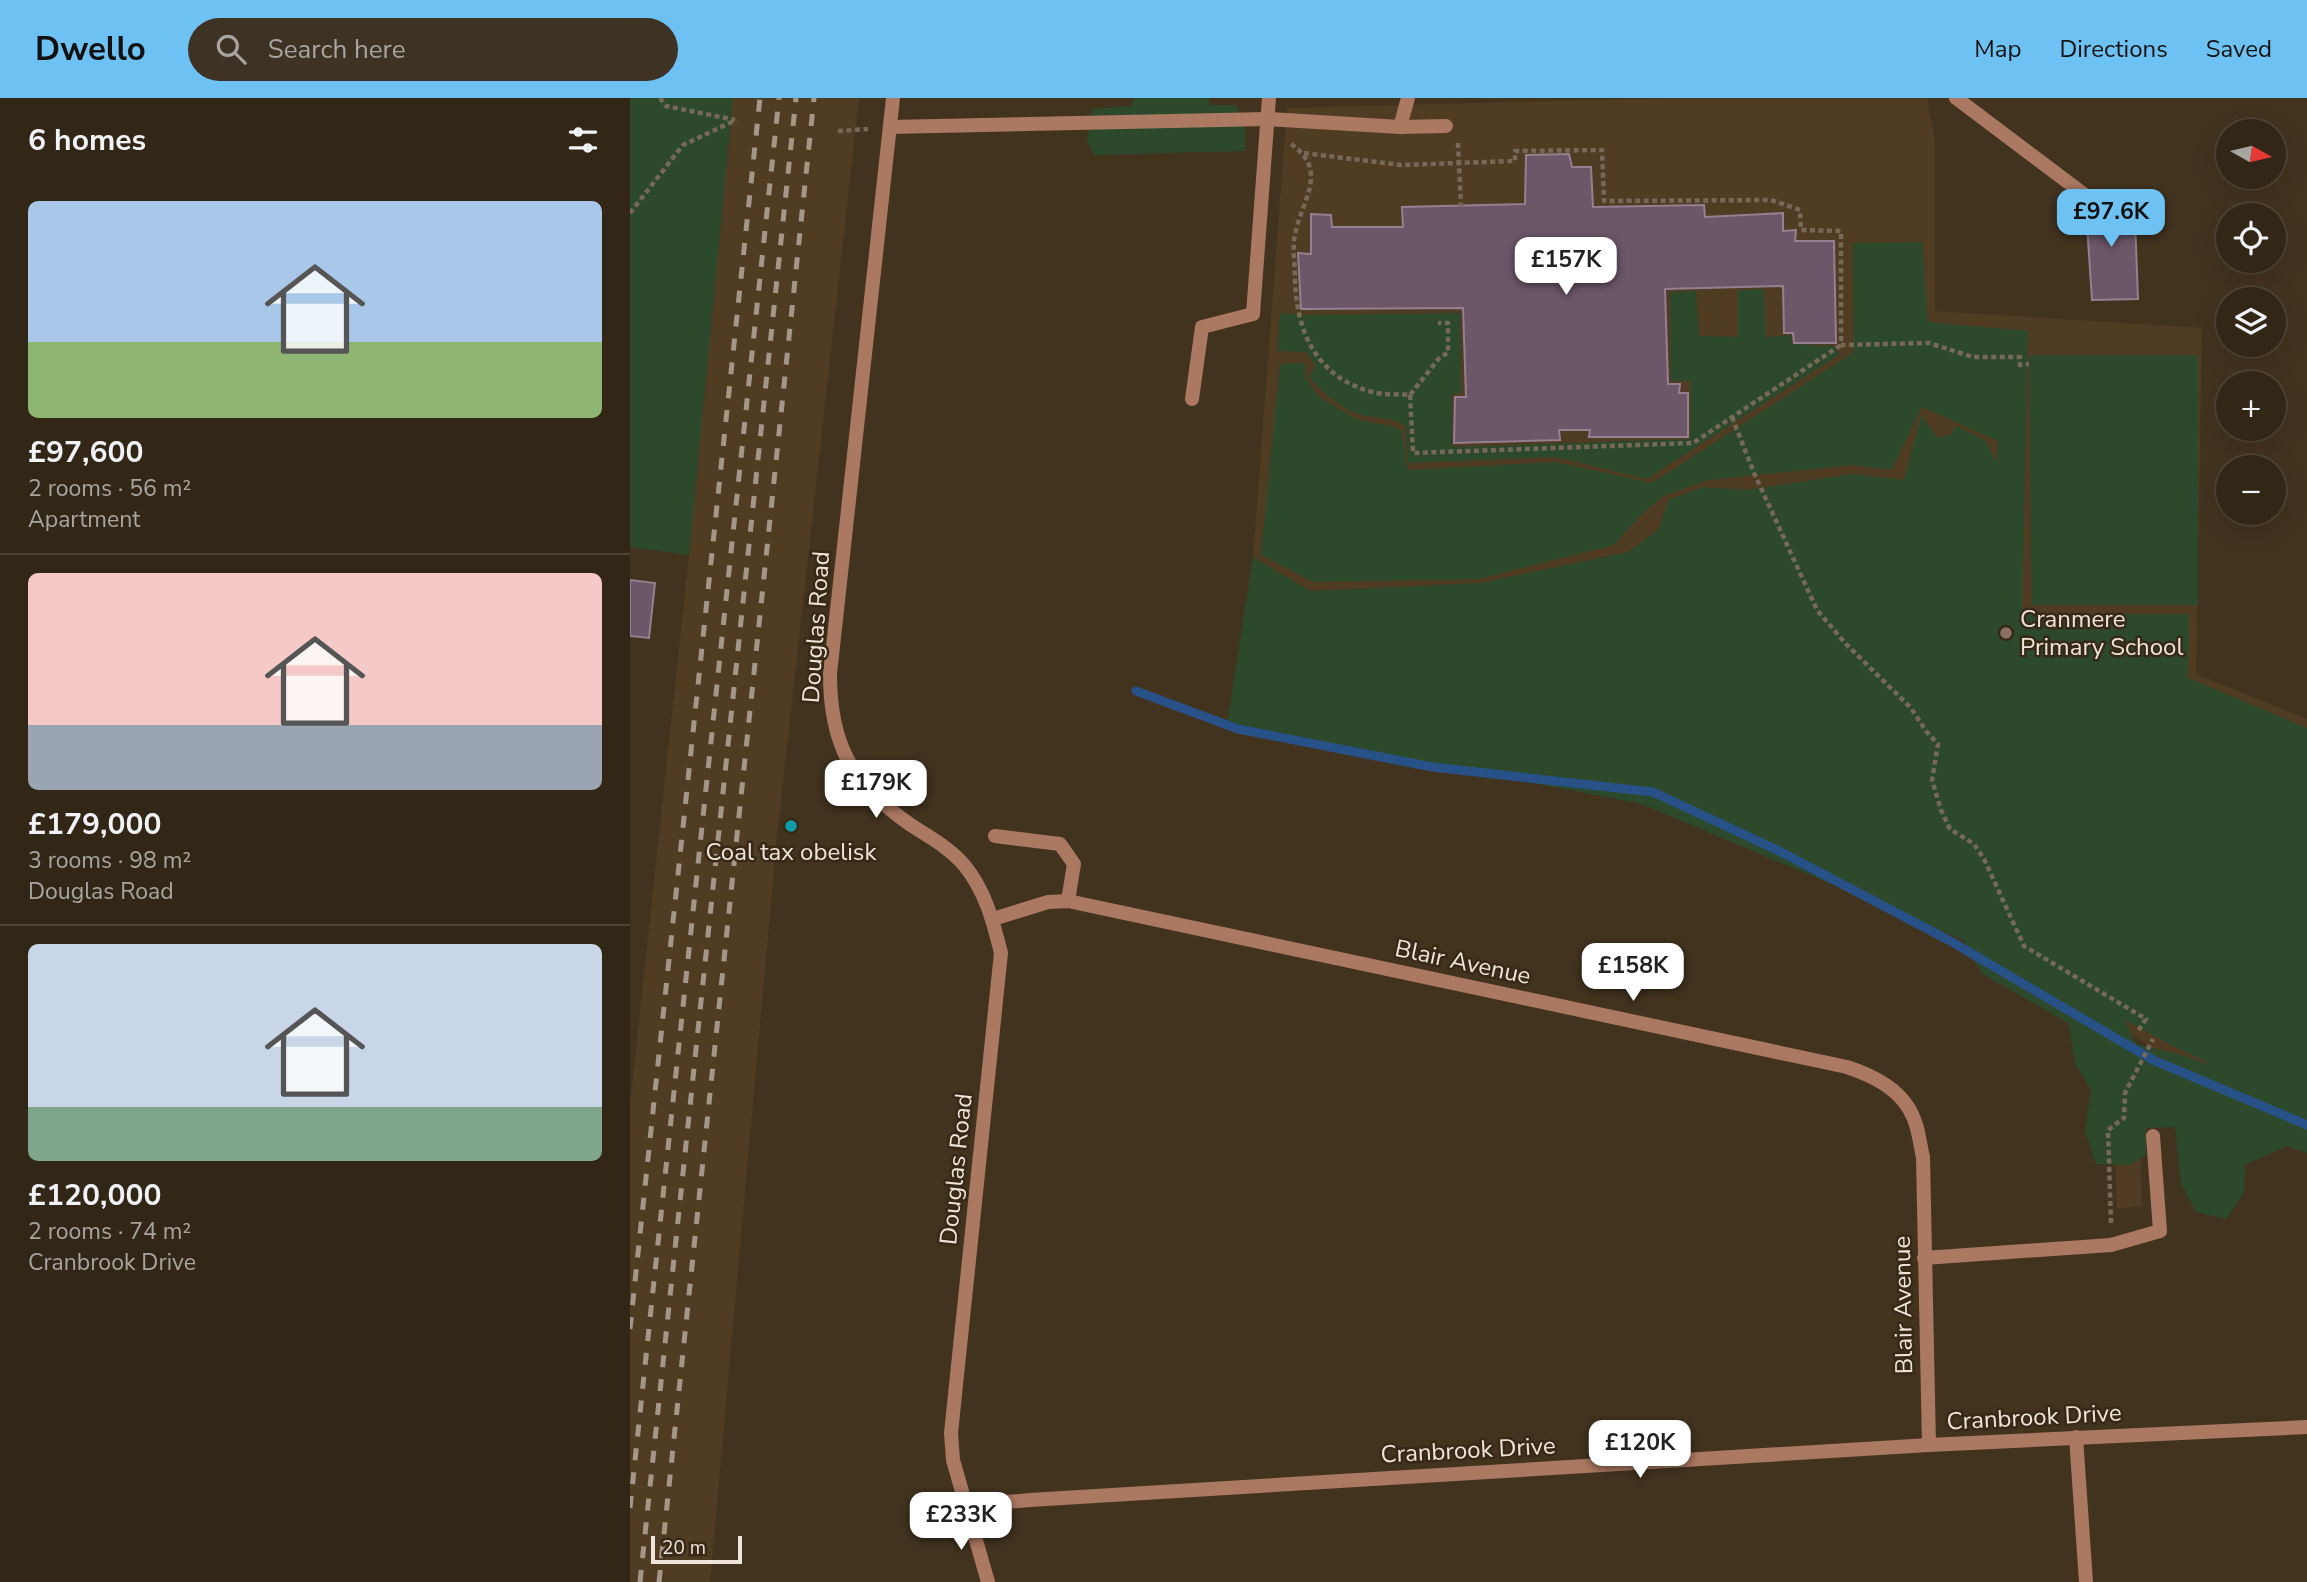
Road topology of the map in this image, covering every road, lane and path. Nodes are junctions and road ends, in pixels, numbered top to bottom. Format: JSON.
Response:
{"nodes":[{"id":1,"x":660,"y":98,"type":"edge"},
{"id":2,"x":893,"y":98,"type":"edge"},
{"id":3,"x":1269,"y":98,"type":"edge"},
{"id":4,"x":1408,"y":98,"type":"edge"},
{"id":5,"x":1956,"y":98,"type":"edge"},
{"id":6,"x":1268,"y":119,"type":"junction"},
{"id":7,"x":1446,"y":126,"type":"dead end"},
{"id":8,"x":890,"y":127,"type":"junction"},
{"id":9,"x":1400,"y":127,"type":"junction"},
{"id":10,"x":838,"y":131,"type":"dead end"},
{"id":11,"x":1267,"y":138,"type":"junction"},
{"id":12,"x":1458,"y":140,"type":"dead end"},
{"id":13,"x":1304,"y":153,"type":"junction"},
{"id":14,"x":1459,"y":164,"type":"junction"},
{"id":15,"x":2085,"y":195,"type":"dead end"},
{"id":16,"x":1461,"y":205,"type":"dead end"},
{"id":17,"x":630,"y":213,"type":"edge"},
{"id":18,"x":1438,"y":323,"type":"dead end"},
{"id":19,"x":1841,"y":345,"type":"junction"},
{"id":20,"x":2029,"y":364,"type":"dead end"},
{"id":21,"x":1410,"y":395,"type":"junction"},
{"id":22,"x":1192,"y":399,"type":"dead end"},
{"id":23,"x":1731,"y":417,"type":"junction"},
{"id":24,"x":996,"y":836,"type":"dead end"},
{"id":25,"x":1068,"y":901,"type":"junction"},
{"id":26,"x":993,"y":919,"type":"junction"},
{"id":27,"x":2138,"y":1031,"type":"dead end"},
{"id":28,"x":2152,"y":1042,"type":"dead end"},
{"id":29,"x":2153,"y":1136,"type":"dead end"},
{"id":30,"x":2111,"y":1245,"type":"junction"},
{"id":31,"x":1924,"y":1258,"type":"junction"},
{"id":32,"x":2307,"y":1427,"type":"edge"},
{"id":33,"x":2076,"y":1437,"type":"junction"},
{"id":34,"x":1928,"y":1445,"type":"junction"},
{"id":35,"x":969,"y":1513,"type":"junction"},
{"id":36,"x":988,"y":1582,"type":"edge"},
{"id":37,"x":2087,"y":1582,"type":"edge"}],
"edges":[{"from":1,"to":17,"type":"path"},
{"from":2,"to":8,"type":"street","name":"Douglas Road"},
{"from":3,"to":6,"type":"street"},
{"from":4,"to":9,"type":"street"},
{"from":5,"to":15,"type":"street"},
{"from":6,"to":8,"type":"street"},
{"from":6,"to":9,"type":"street"},
{"from":6,"to":11,"type":"street"},
{"from":7,"to":9,"type":"street"},
{"from":8,"to":10,"type":"path"},
{"from":8,"to":26,"type":"street","name":"Douglas Road"},
{"from":11,"to":13,"type":"path"},
{"from":11,"to":22,"type":"street"},
{"from":12,"to":14,"type":"path"},
{"from":13,"to":14,"type":"path"},
{"from":13,"to":21,"type":"path"},
{"from":14,"to":16,"type":"path"},
{"from":14,"to":19,"type":"path"},
{"from":18,"to":21,"type":"path"},
{"from":19,"to":20,"type":"path"},
{"from":19,"to":23,"type":"path"},
{"from":21,"to":23,"type":"path"},
{"from":23,"to":27,"type":"path"},
{"from":24,"to":25,"type":"street"},
{"from":25,"to":26,"type":"street","name":"Blair Avenue"},
{"from":25,"to":31,"type":"street","name":"Blair Avenue"},
{"from":26,"to":35,"type":"street","name":"Douglas Road"},
{"from":28,"to":30,"type":"path"},
{"from":29,"to":30,"type":"street"},
{"from":30,"to":31,"type":"street"},
{"from":31,"to":34,"type":"street","name":"Blair Avenue"},
{"from":32,"to":33,"type":"street","name":"Cranbrook Drive"},
{"from":33,"to":34,"type":"street","name":"Cranbrook Drive"},
{"from":33,"to":37,"type":"street"},
{"from":34,"to":35,"type":"street","name":"Cranbrook Drive"},
{"from":35,"to":36,"type":"street","name":"Douglas Road"}]}
